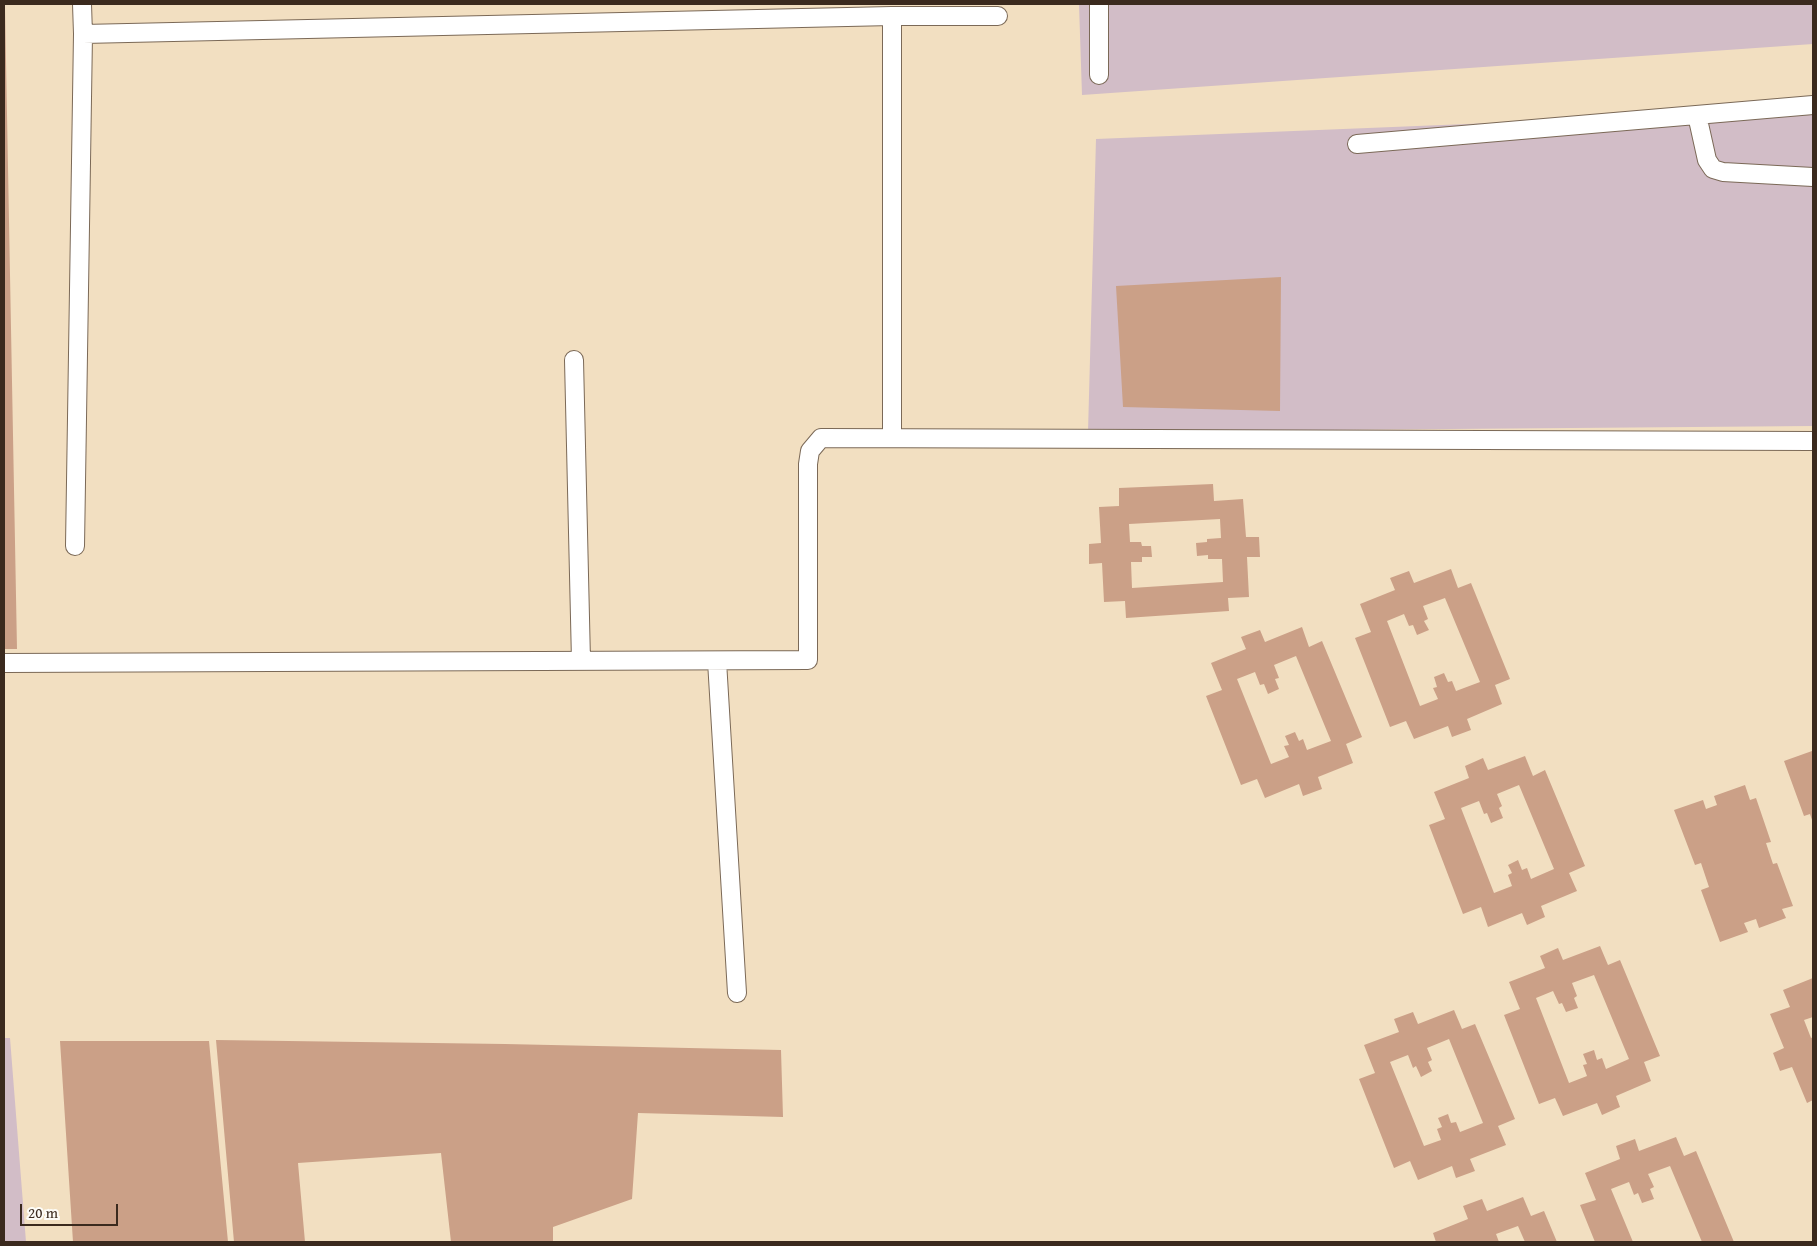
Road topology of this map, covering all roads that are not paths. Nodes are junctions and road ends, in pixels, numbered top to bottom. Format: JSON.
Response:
{"nodes":[{"id":1,"x":82,"y":4,"type":"edge"},
{"id":2,"x":1099,"y":4,"type":"edge"},
{"id":3,"x":892,"y":16,"type":"junction"},
{"id":4,"x":998,"y":16,"type":"dead end"},
{"id":5,"x":83,"y":34,"type":"junction"},
{"id":6,"x":1099,"y":75,"type":"dead end"},
{"id":7,"x":1813,"y":105,"type":"edge"},
{"id":8,"x":1697,"y":115,"type":"junction"},
{"id":9,"x":1357,"y":144,"type":"dead end"},
{"id":10,"x":1813,"y":177,"type":"edge"},
{"id":11,"x":574,"y":360,"type":"dead end"},
{"id":12,"x":892,"y":438,"type":"junction"},
{"id":13,"x":1813,"y":441,"type":"edge"},
{"id":14,"x":75,"y":546,"type":"dead end"},
{"id":15,"x":581,"y":661,"type":"junction"},
{"id":16,"x":717,"y":661,"type":"junction"},
{"id":17,"x":4,"y":663,"type":"edge"},
{"id":18,"x":737,"y":993,"type":"dead end"}],
"edges":[{"from":1,"to":5,"type":"lane"},
{"from":2,"to":6,"type":"lane"},
{"from":3,"to":4,"type":"lane"},
{"from":3,"to":5,"type":"lane"},
{"from":3,"to":12,"type":"lane"},
{"from":5,"to":14,"type":"lane"},
{"from":7,"to":8,"type":"lane"},
{"from":8,"to":9,"type":"lane"},
{"from":8,"to":10,"type":"lane"},
{"from":11,"to":15,"type":"lane"},
{"from":12,"to":13,"type":"lane"},
{"from":12,"to":16,"type":"lane"},
{"from":15,"to":16,"type":"lane"},
{"from":15,"to":17,"type":"lane"},
{"from":16,"to":18,"type":"lane"}]}
